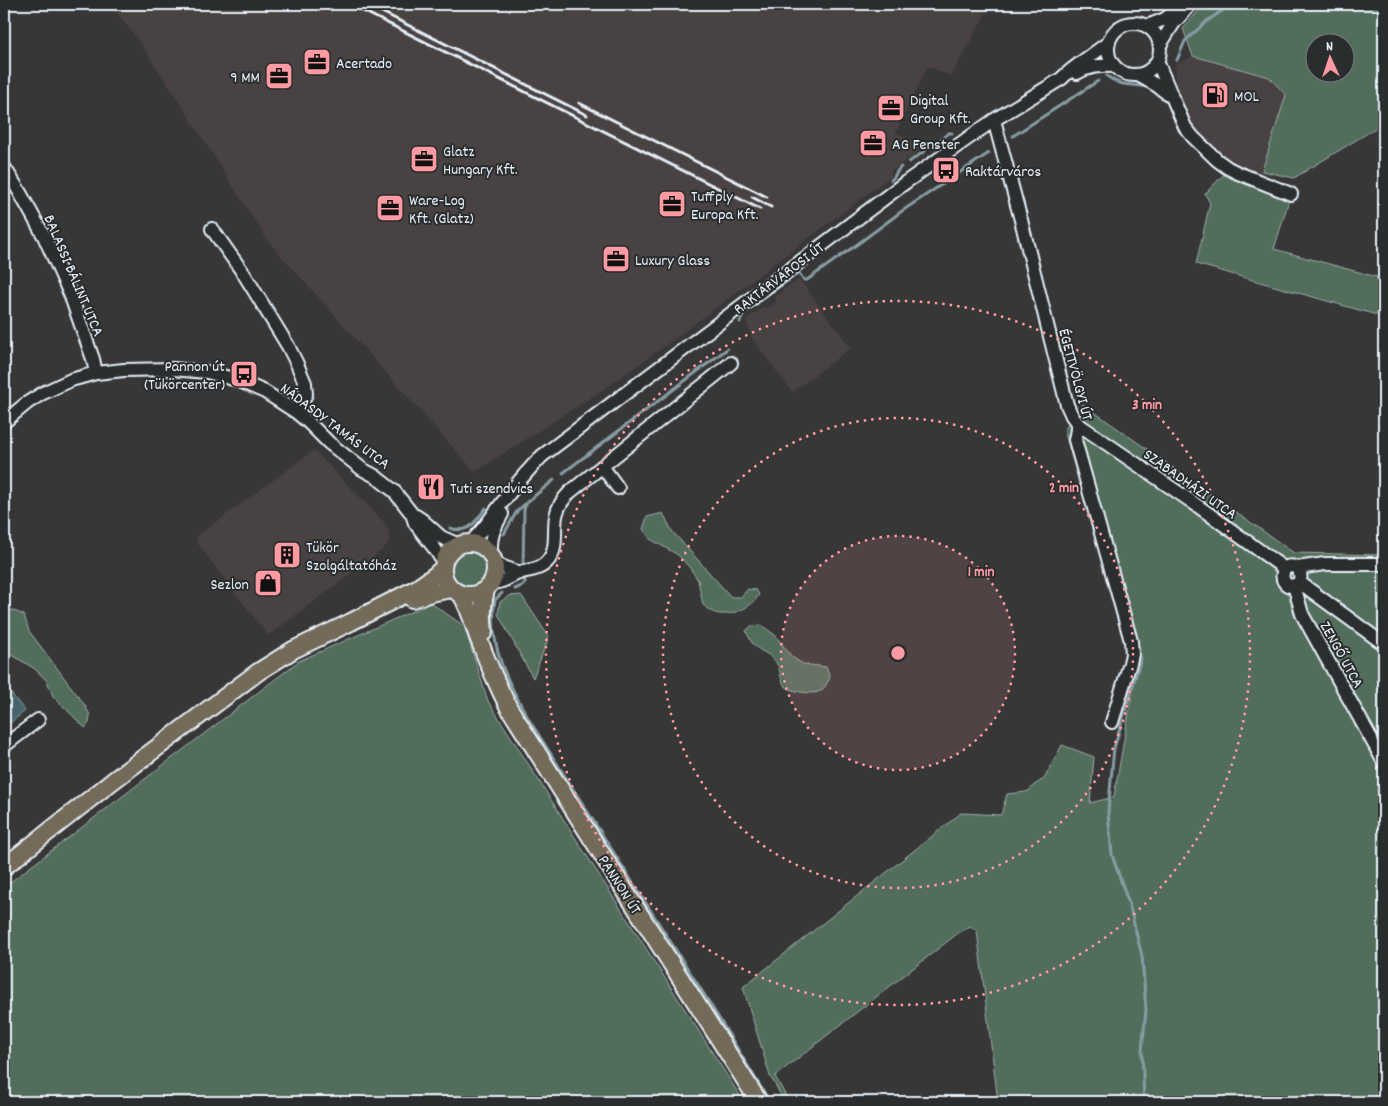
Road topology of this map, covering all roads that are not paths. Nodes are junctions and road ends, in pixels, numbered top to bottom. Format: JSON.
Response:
{"nodes":[{"id":1,"x":1184,"y":4,"type":"edge"},
{"id":2,"x":1191,"y":4,"type":"edge"},
{"id":3,"x":1148,"y":26,"type":"junction"},
{"id":4,"x":1108,"y":42,"type":"junction"},
{"id":5,"x":1160,"y":45,"type":"junction"},
{"id":6,"x":1157,"y":61,"type":"junction"},
{"id":7,"x":1114,"y":66,"type":"junction"},
{"id":8,"x":1138,"y":74,"type":"junction"},
{"id":9,"x":1061,"y":79,"type":"junction"},
{"id":10,"x":1173,"y":99,"type":"dead end"},
{"id":11,"x":994,"y":120,"type":"junction"},
{"id":12,"x":4,"y":167,"type":"edge"},
{"id":13,"x":1291,"y":194,"type":"dead end"},
{"id":14,"x":212,"y":229,"type":"dead end"},
{"id":15,"x":731,"y":363,"type":"dead end"},
{"id":16,"x":96,"y":373,"type":"junction"},
{"id":17,"x":296,"y":412,"type":"junction"},
{"id":18,"x":4,"y":422,"type":"edge"},
{"id":19,"x":1078,"y":424,"type":"junction"},
{"id":20,"x":602,"y":466,"type":"junction"},
{"id":21,"x":618,"y":488,"type":"dead end"},
{"id":22,"x":511,"y":493,"type":"junction"},
{"id":23,"x":412,"y":514,"type":"junction"},
{"id":24,"x":463,"y":544,"type":"junction"},
{"id":25,"x":492,"y":559,"type":"junction"},
{"id":26,"x":1384,"y":564,"type":"edge"},
{"id":27,"x":443,"y":566,"type":"junction"},
{"id":28,"x":1291,"y":569,"type":"junction"},
{"id":29,"x":520,"y":573,"type":"junction"},
{"id":30,"x":1296,"y":584,"type":"junction"},
{"id":31,"x":489,"y":585,"type":"junction"},
{"id":32,"x":457,"y":591,"type":"junction"},
{"id":33,"x":351,"y":622,"type":"junction"},
{"id":34,"x":1384,"y":644,"type":"edge"},
{"id":35,"x":488,"y":662,"type":"junction"},
{"id":36,"x":38,"y":720,"type":"dead end"},
{"id":37,"x":1112,"y":722,"type":"dead end"},
{"id":38,"x":4,"y":746,"type":"edge"},
{"id":39,"x":1384,"y":762,"type":"edge"},
{"id":40,"x":4,"y":867,"type":"edge"},
{"id":41,"x":759,"y":1102,"type":"edge"}],
"edges":[{"from":1,"to":3,"type":"street","name":"RAKTÁRVÁROSI ÚT"},
{"from":2,"to":5,"type":"street"},
{"from":3,"to":4,"type":"street","name":"RAKTÁRVÁROSI ÚT"},
{"from":3,"to":5,"type":"street"},
{"from":4,"to":7,"type":"street"},
{"from":4,"to":9,"type":"street","name":"RAKTÁRVÁROSI ÚT"},
{"from":5,"to":6,"type":"street"},
{"from":6,"to":8,"type":"street"},
{"from":6,"to":8,"type":"street","name":"RAKTÁRVÁROSI ÚT"},
{"from":7,"to":8,"type":"street","name":"RAKTÁRVÁROSI ÚT"},
{"from":7,"to":9,"type":"street","name":"RAKTÁRVÁROSI ÚT"},
{"from":9,"to":11,"type":"street","name":"RAKTÁRVÁROSI ÚT"},
{"from":10,"to":13,"type":"street"},
{"from":11,"to":19,"type":"street","name":"ÉGETTVÖLGYI ÚT"},
{"from":11,"to":22,"type":"street","name":"RAKTÁRVÁROSI ÚT"},
{"from":12,"to":16,"type":"street","name":"BALASSI BÁLINT UTCA"},
{"from":14,"to":17,"type":"street"},
{"from":15,"to":20,"type":"street"},
{"from":16,"to":17,"type":"street","name":"NÁDASDY TAMÁS UTCA"},
{"from":16,"to":18,"type":"street","name":"NÁDASDY TAMÁS UTCA"},
{"from":17,"to":23,"type":"street","name":"NÁDASDY TAMÁS UTCA"},
{"from":19,"to":28,"type":"street","name":"SZABADHÁZI UTCA"},
{"from":19,"to":37,"type":"street","name":"ÉGETTVÖLGYI ÚT"},
{"from":20,"to":21,"type":"street"},
{"from":20,"to":29,"type":"street"},
{"from":22,"to":24,"type":"street","name":"RAKTÁRVÁROSI ÚT"},
{"from":22,"to":25,"type":"street","name":"RAKTÁRVÁROSI ÚT"},
{"from":23,"to":24,"type":"street","name":"NÁDASDY TAMÁS UTCA"},
{"from":23,"to":27,"type":"street","name":"NÁDASDY TAMÁS UTCA"},
{"from":24,"to":25,"type":"main road"},
{"from":24,"to":27,"type":"main road","name":"RAKTÁRVÁROSI ÚT"},
{"from":25,"to":29,"type":"street"},
{"from":25,"to":31,"type":"main road","name":"RAKTÁRVÁROSI ÚT"},
{"from":26,"to":28,"type":"street"},
{"from":27,"to":32,"type":"main road"},
{"from":27,"to":33,"type":"main road","name":"RAKTÁRVÁROSI ÚT"},
{"from":28,"to":30,"type":"street"},
{"from":29,"to":31,"type":"street"},
{"from":30,"to":34,"type":"street"},
{"from":30,"to":39,"type":"street","name":"ZENGŐ UTCA"},
{"from":31,"to":32,"type":"main road"},
{"from":31,"to":35,"type":"main road","name":"PANNON ÚT"},
{"from":32,"to":33,"type":"main road"},
{"from":32,"to":35,"type":"main road","name":"PANNON ÚT"},
{"from":33,"to":40,"type":"main road"},
{"from":35,"to":41,"type":"main road","name":"PANNON ÚT"},
{"from":36,"to":38,"type":"street"}]}
